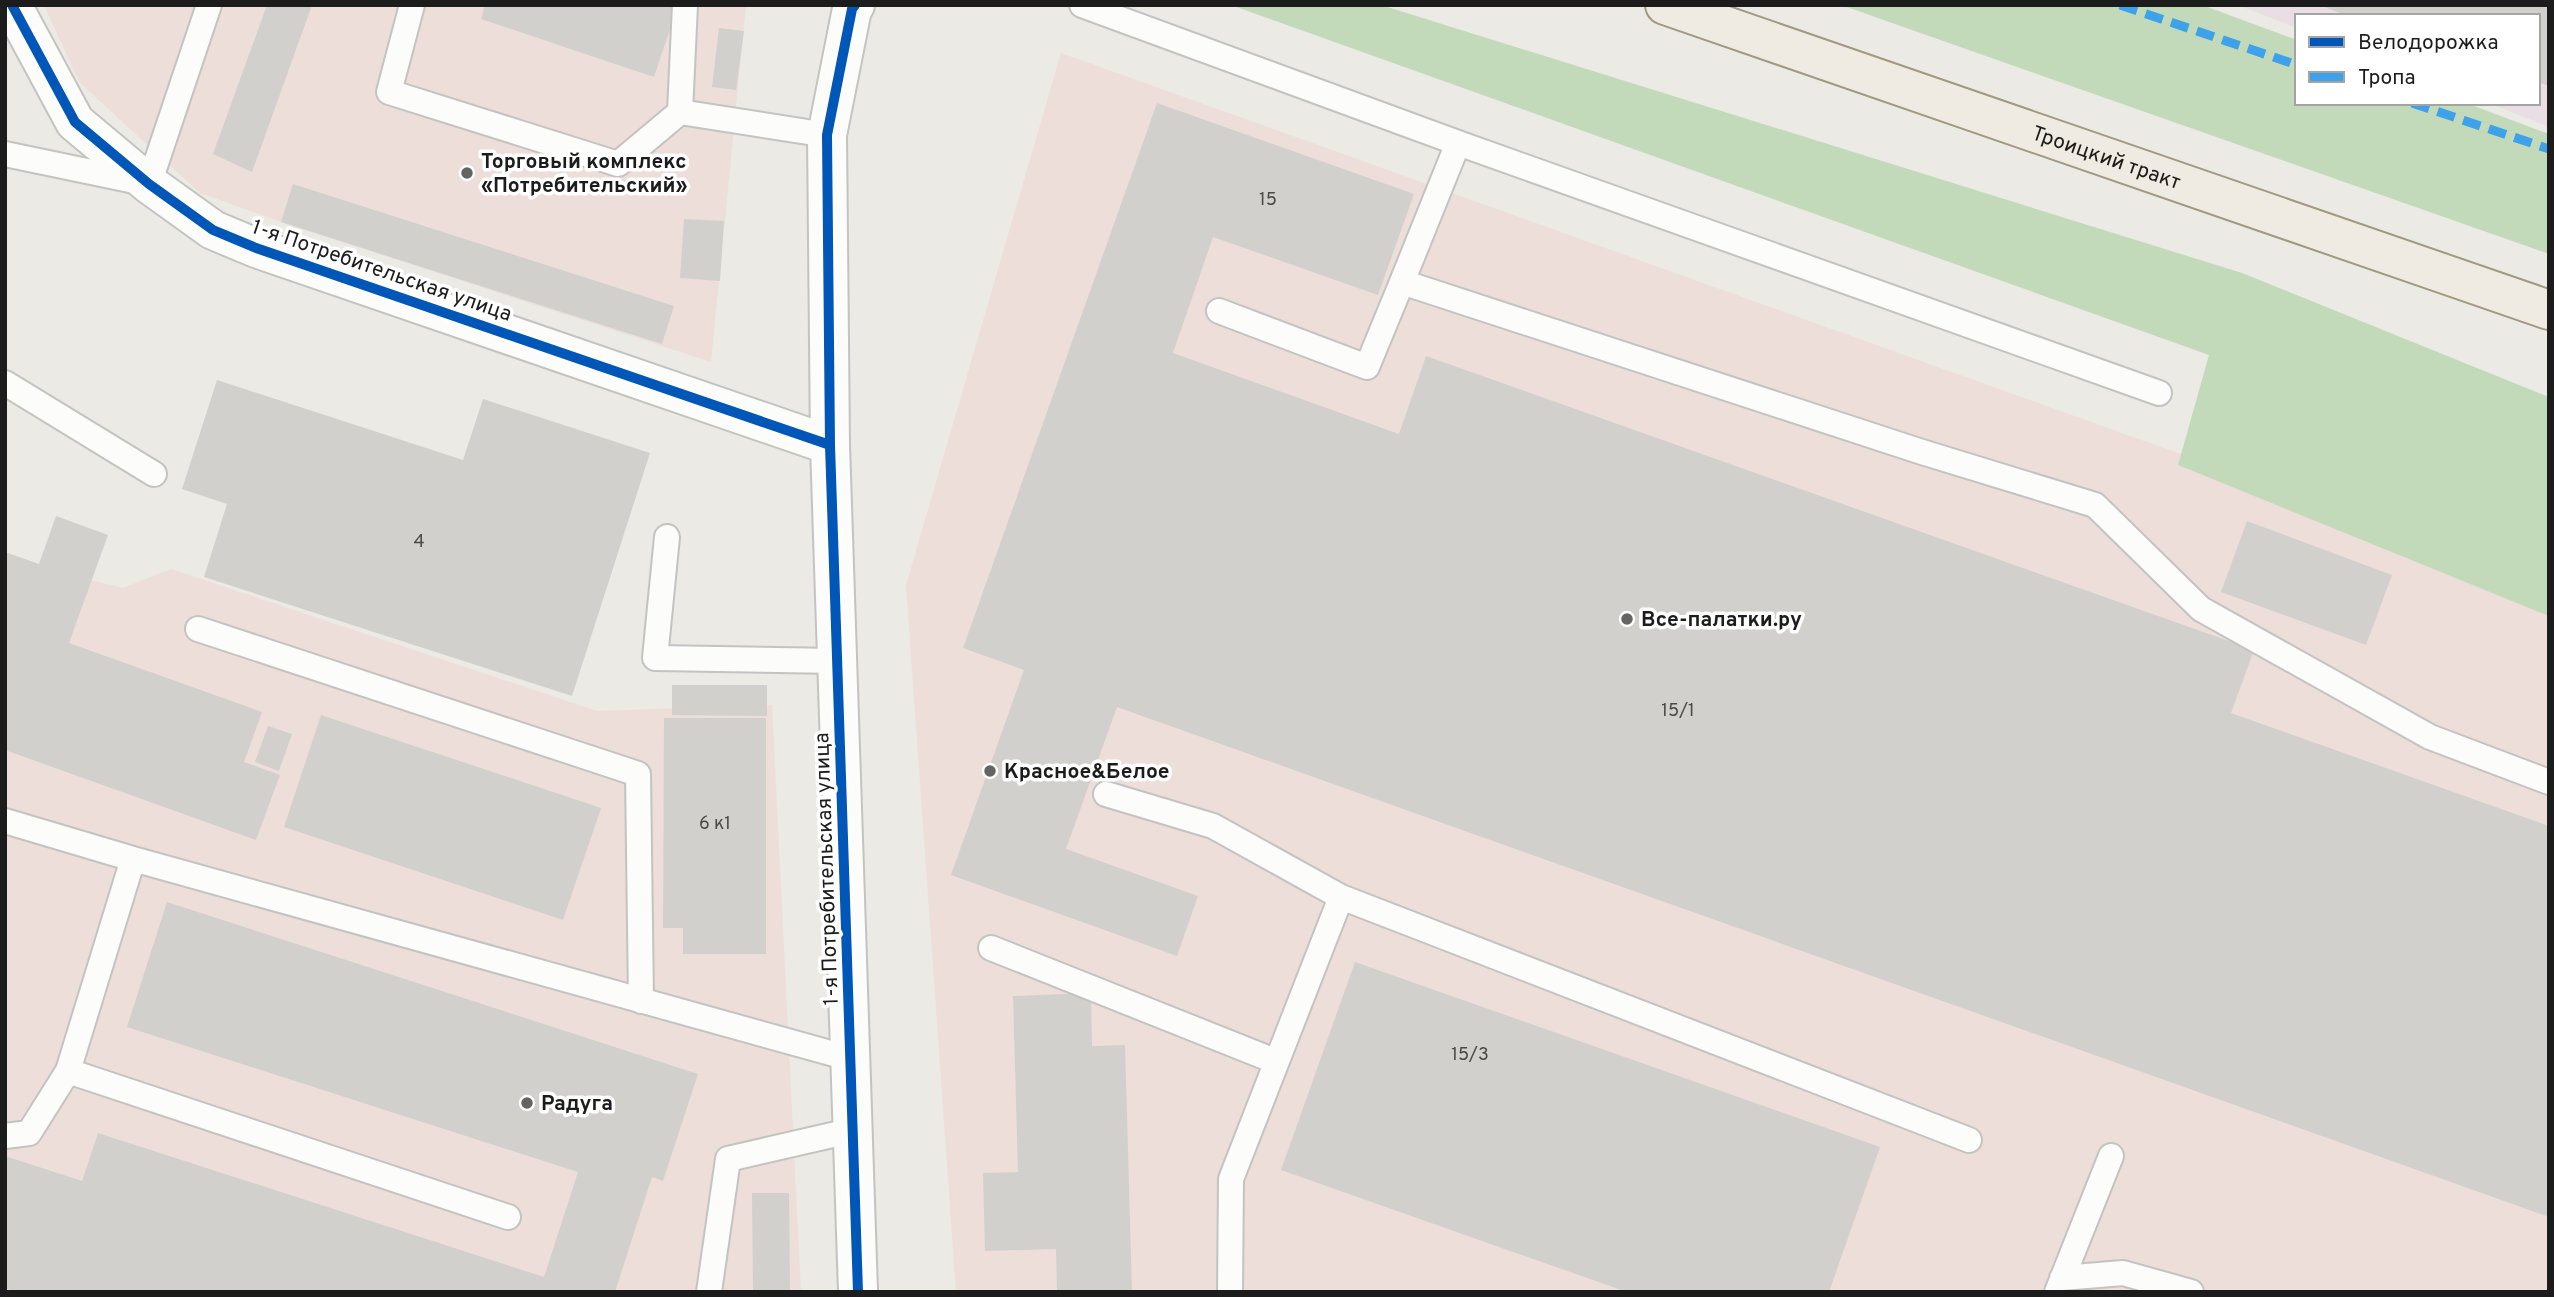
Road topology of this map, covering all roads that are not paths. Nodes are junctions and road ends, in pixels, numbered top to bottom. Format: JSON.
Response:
{"nodes":[{"id":1,"x":12,"y":5,"type":"edge"},
{"id":2,"x":209,"y":5,"type":"edge"},
{"id":3,"x":412,"y":5,"type":"edge"},
{"id":4,"x":685,"y":5,"type":"edge"},
{"id":5,"x":1082,"y":5,"type":"edge"},
{"id":6,"x":1665,"y":5,"type":"edge"},
{"id":7,"x":848,"y":7,"type":"edge"},
{"id":8,"x":680,"y":111,"type":"junction"},
{"id":9,"x":827,"y":135,"type":"junction"},
{"id":10,"x":1458,"y":143,"type":"junction"},
{"id":11,"x":5,"y":154,"type":"edge"},
{"id":12,"x":149,"y":184,"type":"junction"},
{"id":13,"x":1402,"y":282,"type":"junction"},
{"id":14,"x":2549,"y":310,"type":"edge"},
{"id":15,"x":1219,"y":311,"type":"dead end"},
{"id":16,"x":5,"y":383,"type":"edge"},
{"id":17,"x":2159,"y":393,"type":"dead end"},
{"id":18,"x":830,"y":445,"type":"junction"},
{"id":19,"x":154,"y":474,"type":"dead end"},
{"id":20,"x":667,"y":537,"type":"dead end"},
{"id":21,"x":198,"y":629,"type":"dead end"},
{"id":22,"x":837,"y":661,"type":"junction"},
{"id":23,"x":2549,"y":782,"type":"edge"},
{"id":24,"x":1106,"y":794,"type":"dead end"},
{"id":25,"x":5,"y":821,"type":"edge"},
{"id":26,"x":133,"y":859,"type":"junction"},
{"id":27,"x":1341,"y":897,"type":"junction"},
{"id":28,"x":991,"y":948,"type":"dead end"},
{"id":29,"x":642,"y":1001,"type":"junction"},
{"id":30,"x":852,"y":1059,"type":"junction"},
{"id":31,"x":1275,"y":1061,"type":"junction"},
{"id":32,"x":68,"y":1071,"type":"junction"},
{"id":33,"x":854,"y":1130,"type":"junction"},
{"id":34,"x":5,"y":1136,"type":"edge"},
{"id":35,"x":1969,"y":1140,"type":"dead end"},
{"id":36,"x":2111,"y":1156,"type":"dead end"},
{"id":37,"x":508,"y":1217,"type":"dead end"},
{"id":38,"x":2060,"y":1285,"type":"edge"},
{"id":39,"x":709,"y":1292,"type":"edge"},
{"id":40,"x":858,"y":1292,"type":"edge"},
{"id":41,"x":1230,"y":1292,"type":"edge"},
{"id":42,"x":2191,"y":1292,"type":"edge"}],
"edges":[{"from":1,"to":12,"type":"street","name":"1-я Потребительская улица"},
{"from":2,"to":12,"type":"lane"},
{"from":3,"to":8,"type":"lane"},
{"from":4,"to":8,"type":"lane"},
{"from":5,"to":10,"type":"lane"},
{"from":6,"to":14,"type":"main road","name":"Троицкий тракт"},
{"from":7,"to":9,"type":"street","name":"1-я Потребительская улица"},
{"from":8,"to":9,"type":"lane"},
{"from":9,"to":18,"type":"street","name":"1-я Потребительская улица"},
{"from":10,"to":13,"type":"lane"},
{"from":10,"to":17,"type":"lane"},
{"from":11,"to":12,"type":"lane"},
{"from":12,"to":18,"type":"street","name":"1-я Потребительская улица"},
{"from":13,"to":15,"type":"lane"},
{"from":13,"to":23,"type":"lane"},
{"from":16,"to":19,"type":"lane"},
{"from":18,"to":22,"type":"street","name":"1-я Потребительская улица"},
{"from":20,"to":22,"type":"lane"},
{"from":21,"to":29,"type":"lane"},
{"from":22,"to":30,"type":"street","name":"1-я Потребительская улица"},
{"from":24,"to":27,"type":"lane"},
{"from":25,"to":26,"type":"lane"},
{"from":26,"to":29,"type":"lane"},
{"from":26,"to":32,"type":"lane"},
{"from":27,"to":31,"type":"lane"},
{"from":27,"to":35,"type":"lane"},
{"from":28,"to":31,"type":"lane"},
{"from":29,"to":30,"type":"lane"},
{"from":30,"to":33,"type":"street","name":"1-я Потребительская улица"},
{"from":31,"to":41,"type":"lane"},
{"from":32,"to":34,"type":"lane"},
{"from":32,"to":37,"type":"lane"},
{"from":33,"to":39,"type":"lane"},
{"from":33,"to":40,"type":"street","name":"1-я Потребительская улица"},
{"from":36,"to":38,"type":"lane"},
{"from":38,"to":42,"type":"lane"}]}
